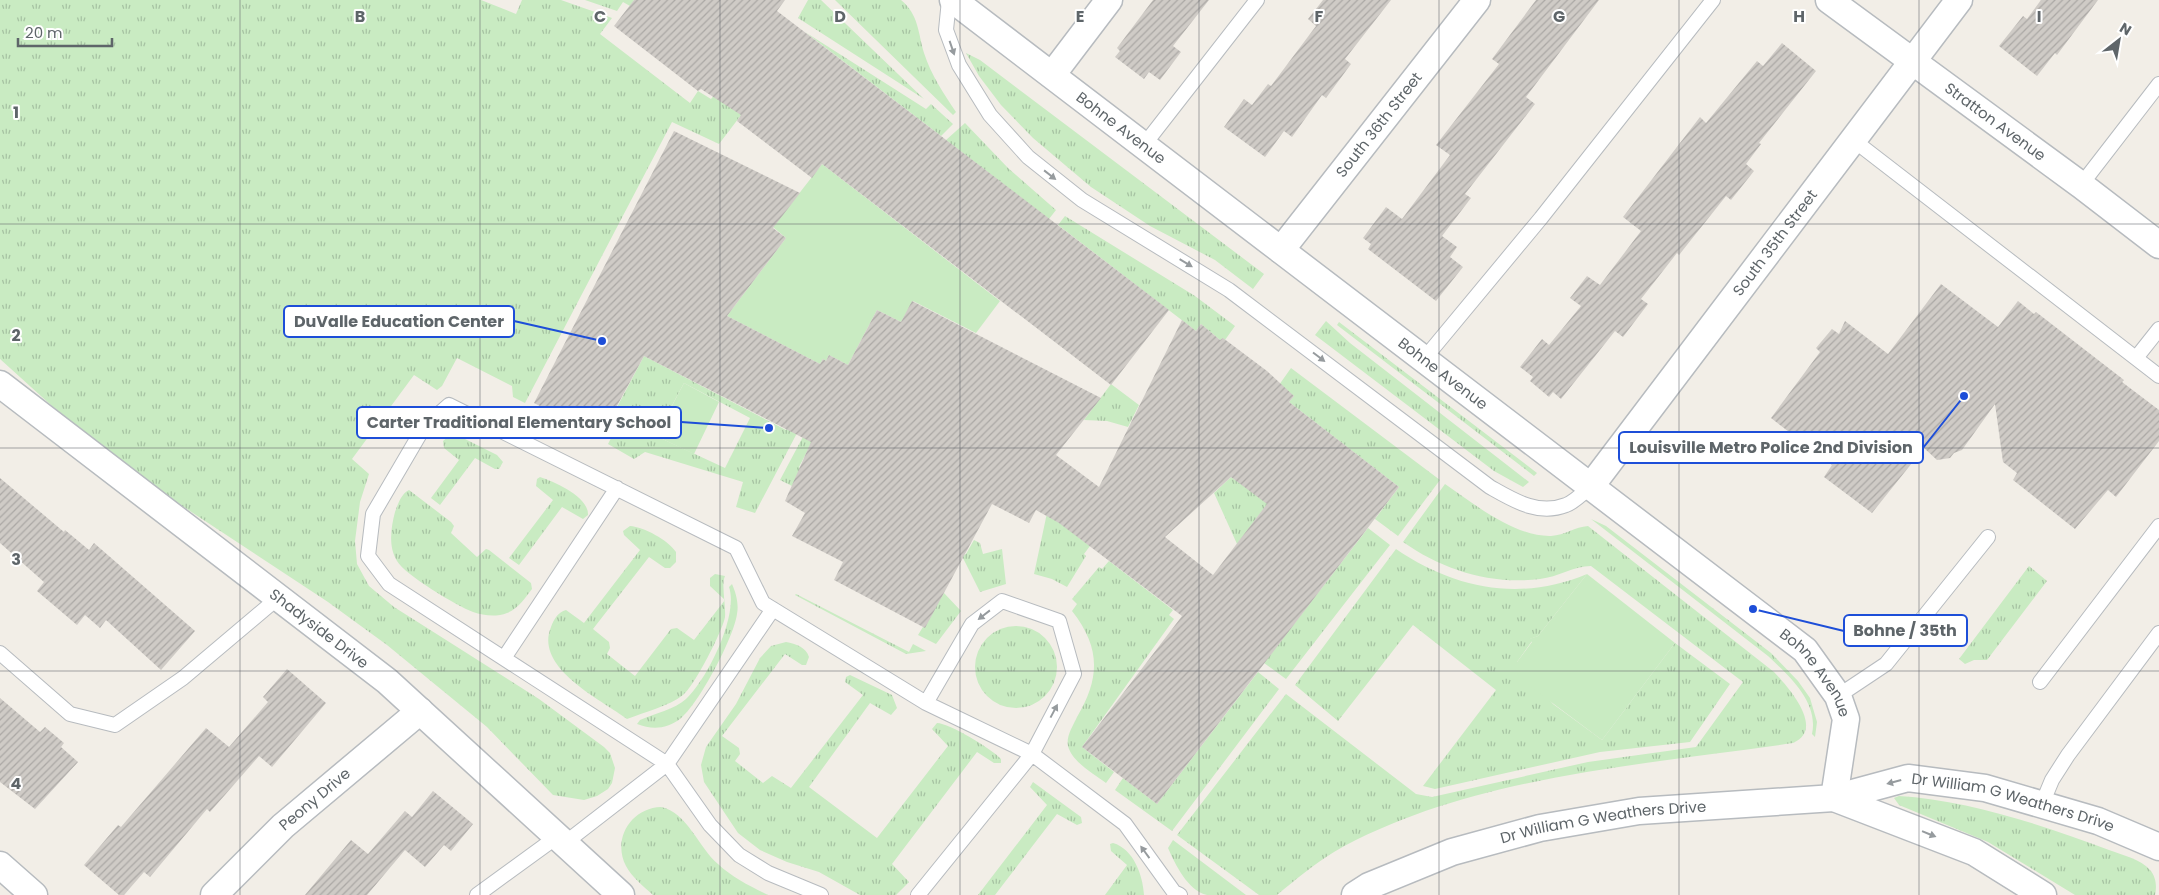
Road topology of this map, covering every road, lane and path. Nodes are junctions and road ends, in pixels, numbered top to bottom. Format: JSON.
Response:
{"nodes":[{"id":1,"x":949,"y":0,"type":"edge"},
{"id":2,"x":953,"y":0,"type":"edge"},
{"id":3,"x":1109,"y":0,"type":"edge"},
{"id":4,"x":1257,"y":0,"type":"edge"},
{"id":5,"x":1477,"y":0,"type":"edge"},
{"id":6,"x":1713,"y":0,"type":"edge"},
{"id":7,"x":1830,"y":0,"type":"edge"},
{"id":8,"x":1959,"y":0,"type":"edge"},
{"id":9,"x":1912,"y":60,"type":"junction"},
{"id":10,"x":1052,"y":74,"type":"junction"},
{"id":11,"x":2159,"y":84,"type":"edge"},
{"id":12,"x":1852,"y":139,"type":"junction"},
{"id":13,"x":1144,"y":145,"type":"junction"},
{"id":14,"x":2082,"y":184,"type":"junction"},
{"id":15,"x":2159,"y":245,"type":"edge"},
{"id":16,"x":1281,"y":250,"type":"junction"},
{"id":17,"x":2159,"y":329,"type":"edge"},
{"id":18,"x":2136,"y":358,"type":"junction"},
{"id":19,"x":1424,"y":359,"type":"junction"},
{"id":20,"x":2159,"y":376,"type":"edge"},
{"id":21,"x":0,"y":384,"type":"edge"},
{"id":22,"x":1591,"y":486,"type":"junction"},
{"id":23,"x":617,"y":488,"type":"junction"},
{"id":24,"x":2159,"y":526,"type":"edge"},
{"id":25,"x":1988,"y":537,"type":"dead end"},
{"id":26,"x":279,"y":597,"type":"junction"},
{"id":27,"x":773,"y":609,"type":"junction"},
{"id":28,"x":2159,"y":633,"type":"edge"},
{"id":29,"x":0,"y":653,"type":"edge"},
{"id":30,"x":504,"y":658,"type":"junction"},
{"id":31,"x":2040,"y":682,"type":"dead end"},
{"id":32,"x":1838,"y":696,"type":"junction"},
{"id":33,"x":926,"y":702,"type":"junction"},
{"id":34,"x":420,"y":711,"type":"junction"},
{"id":35,"x":1032,"y":754,"type":"junction"},
{"id":36,"x":667,"y":764,"type":"junction"},
{"id":37,"x":1834,"y":798,"type":"junction"},
{"id":38,"x":2042,"y":804,"type":"junction"},
{"id":39,"x":561,"y":840,"type":"junction"},
{"id":40,"x":2159,"y":847,"type":"edge"},
{"id":41,"x":0,"y":866,"type":"edge"},
{"id":42,"x":1175,"y":894,"type":"edge"},
{"id":43,"x":34,"y":895,"type":"edge"},
{"id":44,"x":214,"y":895,"type":"edge"},
{"id":45,"x":477,"y":895,"type":"edge"},
{"id":46,"x":621,"y":895,"type":"edge"},
{"id":47,"x":821,"y":895,"type":"edge"},
{"id":48,"x":918,"y":895,"type":"edge"},
{"id":49,"x":1355,"y":895,"type":"edge"},
{"id":50,"x":2043,"y":895,"type":"edge"}],
"edges":[{"from":1,"to":22,"type":"lane","one_way":true},
{"from":2,"to":10,"type":"street","name":"Bohne Avenue"},
{"from":3,"to":10,"type":"street"},
{"from":4,"to":13,"type":"lane"},
{"from":5,"to":16,"type":"street","name":"South 36th Street"},
{"from":6,"to":19,"type":"lane"},
{"from":7,"to":9,"type":"street","name":"Stratton Avenue"},
{"from":8,"to":9,"type":"street","name":"South 35th Street"},
{"from":9,"to":12,"type":"street","name":"South 35th Street"},
{"from":9,"to":14,"type":"street","name":"Stratton Avenue"},
{"from":10,"to":13,"type":"street","name":"Bohne Avenue"},
{"from":11,"to":14,"type":"lane"},
{"from":12,"to":18,"type":"lane"},
{"from":12,"to":22,"type":"street","name":"South 35th Street"},
{"from":13,"to":16,"type":"street","name":"Bohne Avenue"},
{"from":14,"to":15,"type":"street","name":"Stratton Avenue"},
{"from":16,"to":19,"type":"street","name":"Bohne Avenue"},
{"from":17,"to":18,"type":"lane"},
{"from":18,"to":20,"type":"lane"},
{"from":19,"to":22,"type":"street","name":"Bohne Avenue"},
{"from":21,"to":26,"type":"street","name":"Shadyside Drive"},
{"from":22,"to":32,"type":"street","name":"Bohne Avenue"},
{"from":23,"to":27,"type":"lane"},
{"from":23,"to":30,"type":"lane"},
{"from":23,"to":30,"type":"lane"},
{"from":24,"to":31,"type":"lane"},
{"from":25,"to":32,"type":"lane"},
{"from":26,"to":29,"type":"lane"},
{"from":26,"to":34,"type":"street","name":"Shadyside Drive"},
{"from":27,"to":33,"type":"lane"},
{"from":27,"to":36,"type":"lane"},
{"from":28,"to":38,"type":"lane"},
{"from":30,"to":36,"type":"lane"},
{"from":32,"to":37,"type":"street","name":"Bohne Avenue"},
{"from":33,"to":35,"type":"lane"},
{"from":35,"to":33,"type":"lane","one_way":true},
{"from":34,"to":39,"type":"street","name":"Shadyside Drive"},
{"from":34,"to":44,"type":"street","name":"Peony Drive"},
{"from":42,"to":35,"type":"lane","one_way":true},
{"from":35,"to":48,"type":"lane"},
{"from":36,"to":39,"type":"lane"},
{"from":36,"to":47,"type":"lane"},
{"from":38,"to":37,"type":"street","name":"Dr William G Weathers Drive","one_way":true},
{"from":37,"to":49,"type":"street","name":"Dr William G Weathers Drive"},
{"from":37,"to":50,"type":"street","name":"Dr William G Weathers Drive","one_way":true},
{"from":38,"to":40,"type":"street","name":"Dr William G Weathers Drive"},
{"from":39,"to":45,"type":"lane"},
{"from":39,"to":46,"type":"street","name":"Shadyside Drive"},
{"from":41,"to":43,"type":"street"}]}
